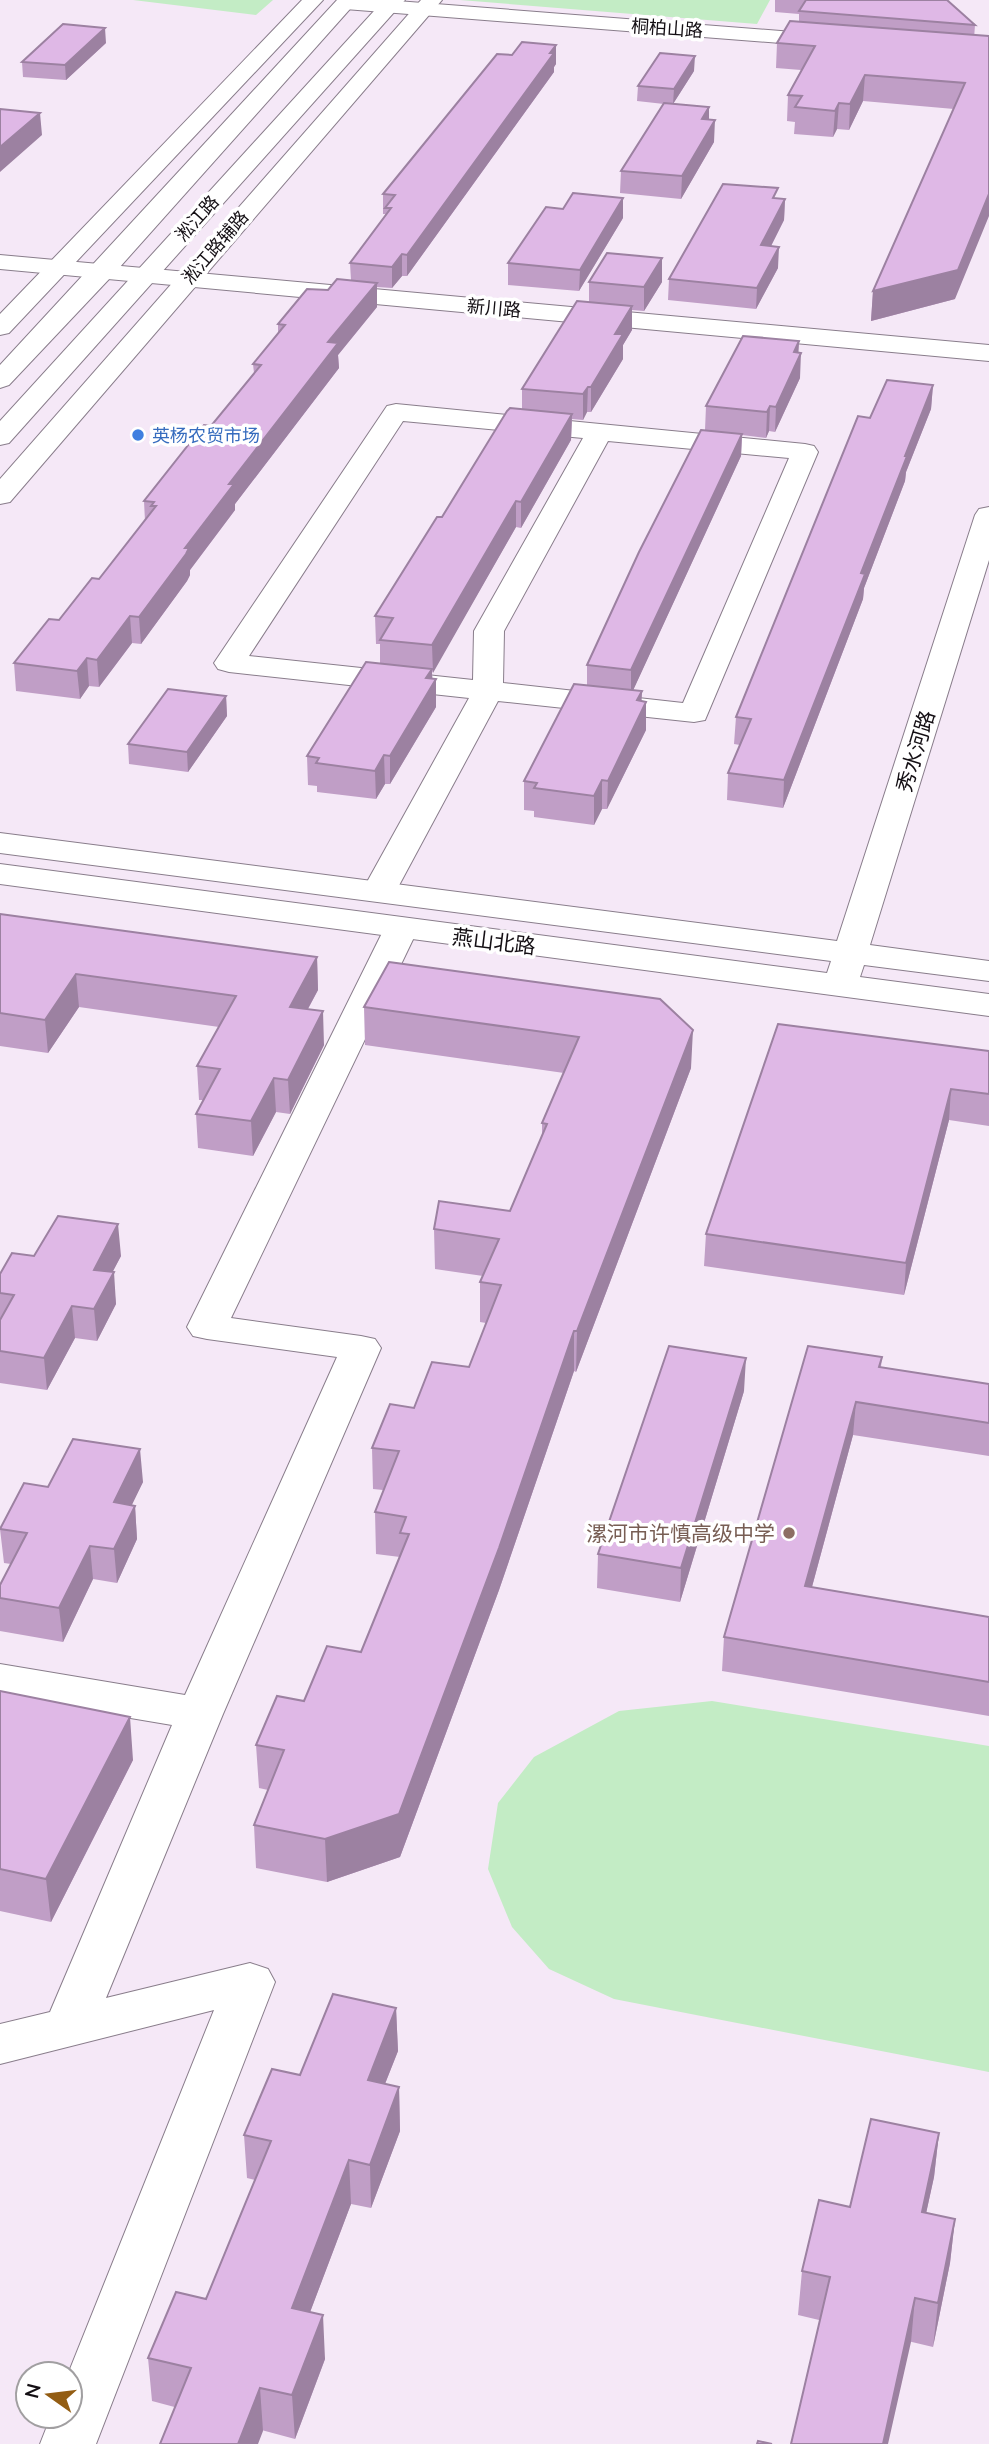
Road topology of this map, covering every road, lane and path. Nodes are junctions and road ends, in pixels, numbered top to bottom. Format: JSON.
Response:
{"nodes":[{"id":1,"x":313,"y":0,"type":"edge"},
{"id":2,"x":347,"y":2,"type":"edge"},
{"id":3,"x":392,"y":3,"type":"edge"},
{"id":4,"x":428,"y":5,"type":"edge"},
{"id":5,"x":851,"y":42,"type":"edge"},
{"id":6,"x":0,"y":262,"type":"edge"},
{"id":7,"x":58,"y":268,"type":"junction"},
{"id":8,"x":102,"y":272,"type":"junction"},
{"id":9,"x":144,"y":276,"type":"junction"},
{"id":10,"x":186,"y":280,"type":"junction"},
{"id":11,"x":0,"y":328,"type":"edge"},
{"id":12,"x":989,"y":353,"type":"edge"},
{"id":13,"x":0,"y":380,"type":"edge"},
{"id":14,"x":600,"y":432,"type":"junction"},
{"id":15,"x":0,"y":437,"type":"edge"},
{"id":16,"x":0,"y":496,"type":"edge"},
{"id":17,"x":989,"y":515,"type":"edge"},
{"id":18,"x":488,"y":691,"type":"junction"},
{"id":19,"x":0,"y":843,"type":"edge"},
{"id":20,"x":0,"y":874,"type":"edge"},
{"id":21,"x":379,"y":891,"type":"junction"},
{"id":22,"x":401,"y":929,"type":"junction"},
{"id":23,"x":852,"y":953,"type":"junction"},
{"id":24,"x":989,"y":971,"type":"edge"},
{"id":25,"x":841,"y":986,"type":"junction"},
{"id":26,"x":989,"y":1005,"type":"edge"},
{"id":27,"x":0,"y":1680,"type":"edge"},
{"id":28,"x":200,"y":1714,"type":"junction"},
{"id":29,"x":68,"y":2027,"type":"junction"},
{"id":30,"x":0,"y":2044,"type":"edge"},
{"id":31,"x":68,"y":2444,"type":"edge"}],
"edges":[{"from":1,"to":7,"type":"street"},
{"from":2,"to":3,"type":"street","name":"桐柏山路"},
{"from":2,"to":8,"type":"street","name":"淞江路"},
{"from":3,"to":4,"type":"street","name":"桐柏山路"},
{"from":3,"to":9,"type":"street","name":"淞江路"},
{"from":4,"to":5,"type":"street","name":"桐柏山路"},
{"from":4,"to":10,"type":"street","name":"淞江路辅路"},
{"from":6,"to":7,"type":"street","name":"新川路"},
{"from":7,"to":8,"type":"street","name":"新川路"},
{"from":7,"to":11,"type":"street"},
{"from":8,"to":9,"type":"street","name":"新川路"},
{"from":8,"to":13,"type":"street","name":"淞江路"},
{"from":9,"to":10,"type":"street","name":"新川路"},
{"from":9,"to":15,"type":"street","name":"淞江路"},
{"from":10,"to":12,"type":"street","name":"新川路"},
{"from":10,"to":16,"type":"street","name":"淞江路辅路"},
{"from":14,"to":18,"type":"street"},
{"from":14,"to":18,"type":"street"},
{"from":14,"to":18,"type":"street"},
{"from":17,"to":23,"type":"street","name":"秀水河路"},
{"from":18,"to":21,"type":"street"},
{"from":19,"to":21,"type":"street","name":"燕山北路"},
{"from":20,"to":22,"type":"street","name":"燕山北路"},
{"from":21,"to":23,"type":"street","name":"燕山北路"},
{"from":22,"to":25,"type":"street","name":"燕山北路"},
{"from":22,"to":28,"type":"street"},
{"from":23,"to":24,"type":"street","name":"燕山北路"},
{"from":23,"to":25,"type":"street","name":"秀水河路"},
{"from":25,"to":26,"type":"street","name":"燕山北路"},
{"from":27,"to":28,"type":"street"},
{"from":28,"to":29,"type":"street"},
{"from":29,"to":30,"type":"street"},
{"from":29,"to":31,"type":"street"}]}
